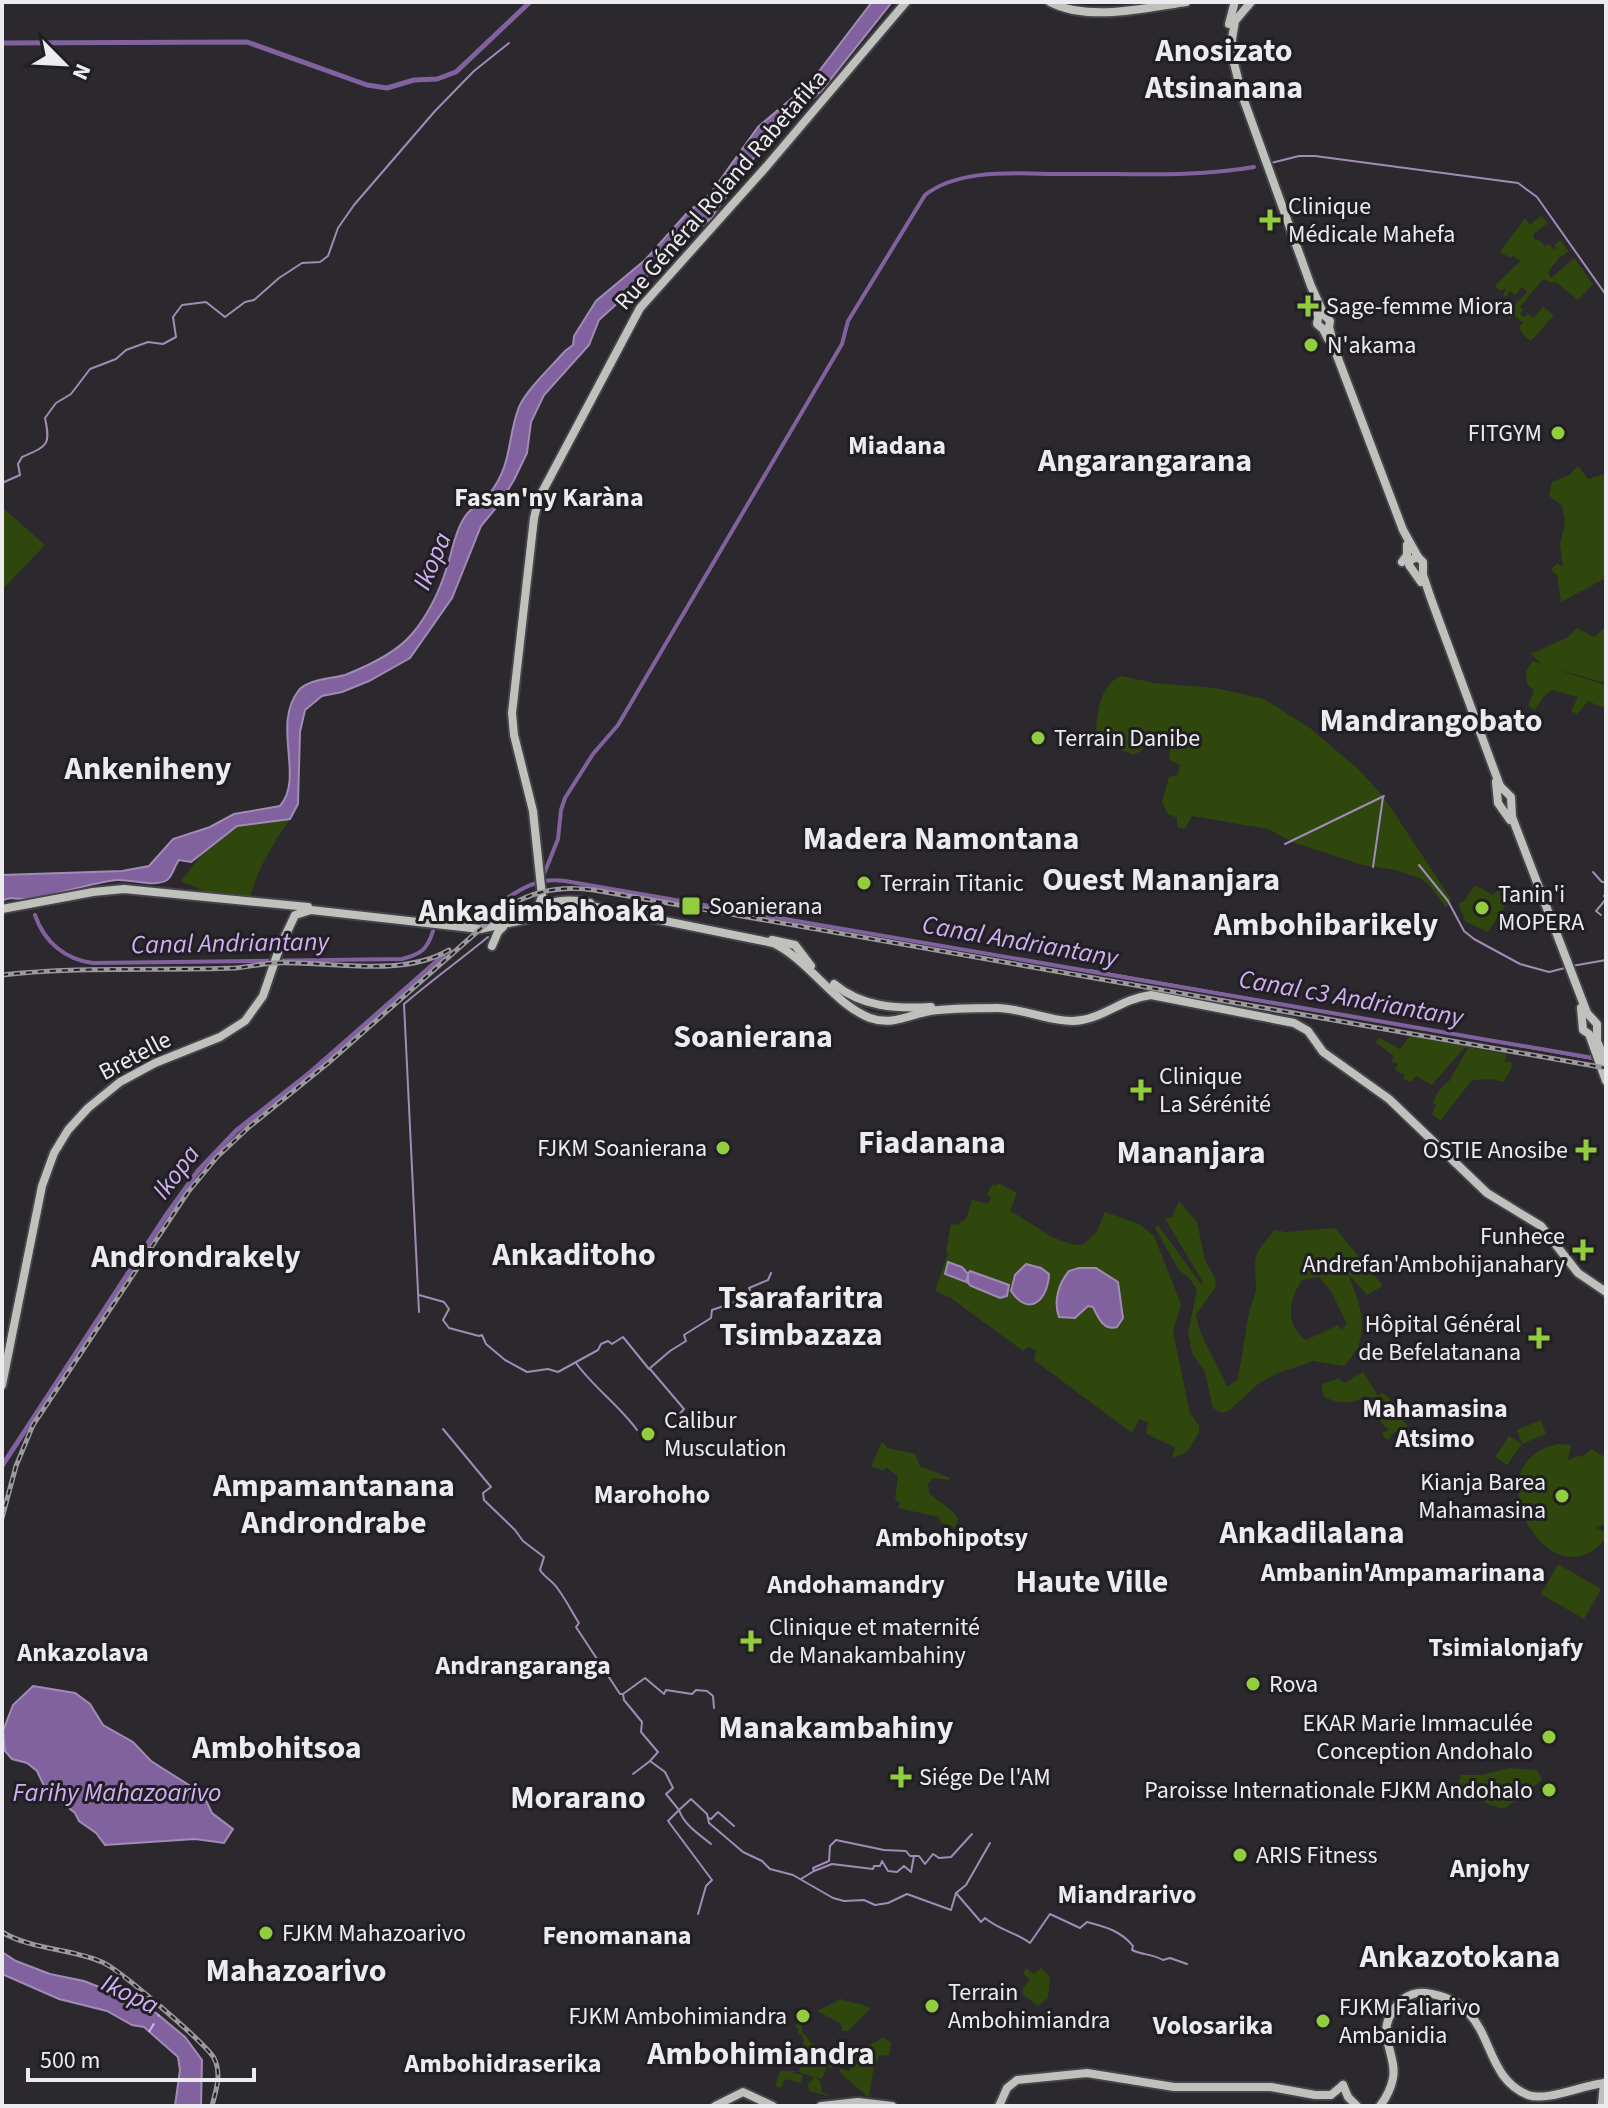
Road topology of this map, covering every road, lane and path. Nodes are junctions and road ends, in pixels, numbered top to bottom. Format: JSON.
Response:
{"nodes":[{"id":1,"x":906,"y":2,"type":"edge"},
{"id":2,"x":1050,"y":2,"type":"edge"},
{"id":3,"x":1186,"y":2,"type":"edge"},
{"id":4,"x":1232,"y":3,"type":"edge"},
{"id":5,"x":1247,"y":5,"type":"edge"},
{"id":6,"x":1321,"y":316,"type":"junction"},
{"id":7,"x":1326,"y":328,"type":"junction"},
{"id":8,"x":1410,"y":560,"type":"junction"},
{"id":9,"x":540,"y":896,"type":"junction"},
{"id":10,"x":2,"y":910,"type":"edge"},
{"id":11,"x":292,"y":911,"type":"junction"},
{"id":12,"x":549,"y":916,"type":"junction"},
{"id":13,"x":534,"y":919,"type":"junction"},
{"id":14,"x":441,"y":926,"type":"junction"},
{"id":15,"x":503,"y":926,"type":"junction"},
{"id":16,"x":447,"y":936,"type":"dead end"},
{"id":17,"x":492,"y":946,"type":"dead end"},
{"id":18,"x":791,"y":949,"type":"junction"},
{"id":19,"x":877,"y":1005,"type":"junction"},
{"id":20,"x":893,"y":1008,"type":"junction"},
{"id":21,"x":873,"y":1018,"type":"junction"},
{"id":22,"x":894,"y":1022,"type":"junction"},
{"id":23,"x":1602,"y":1059,"type":"edge"},
{"id":24,"x":1606,"y":1081,"type":"edge"},
{"id":25,"x":1606,"y":1290,"type":"edge"},
{"id":26,"x":2,"y":1385,"type":"edge"},
{"id":27,"x":1603,"y":2091,"type":"edge"},
{"id":28,"x":715,"y":2106,"type":"edge"},
{"id":29,"x":773,"y":2106,"type":"edge"},
{"id":30,"x":821,"y":2106,"type":"edge"},
{"id":31,"x":892,"y":2106,"type":"edge"},
{"id":32,"x":999,"y":2106,"type":"edge"},
{"id":33,"x":1357,"y":2106,"type":"edge"},
{"id":34,"x":1380,"y":2106,"type":"edge"}],
"edges":[{"from":1,"to":9,"type":"main road","name":"Rue Général Roland Rabetafika"},
{"from":2,"to":3,"type":"main road"},
{"from":4,"to":5,"type":"main road"},
{"from":4,"to":6,"type":"main road"},
{"from":5,"to":6,"type":"main road"},
{"from":6,"to":7,"type":"main road"},
{"from":7,"to":8,"type":"main road"},
{"from":7,"to":8,"type":"main road"},
{"from":8,"to":23,"type":"main road"},
{"from":9,"to":11,"type":"main road"},
{"from":9,"to":12,"type":"main road"},
{"from":9,"to":13,"type":"main road"},
{"from":9,"to":18,"type":"main road"},
{"from":10,"to":11,"type":"main road"},
{"from":10,"to":11,"type":"main road"},
{"from":11,"to":14,"type":"main road"},
{"from":11,"to":26,"type":"main road","name":"Bretelle"},
{"from":12,"to":13,"type":"main road"},
{"from":12,"to":18,"type":"main road"},
{"from":13,"to":15,"type":"main road"},
{"from":14,"to":15,"type":"main road"},
{"from":14,"to":16,"type":"main road"},
{"from":15,"to":17,"type":"main road"},
{"from":18,"to":19,"type":"main road"},
{"from":18,"to":21,"type":"main road"},
{"from":19,"to":20,"type":"main road"},
{"from":19,"to":21,"type":"main road"},
{"from":20,"to":22,"type":"main road"},
{"from":20,"to":25,"type":"main road"},
{"from":21,"to":22,"type":"main road"},
{"from":22,"to":25,"type":"main road"},
{"from":23,"to":24,"type":"main road"},
{"from":27,"to":34,"type":"main road"},
{"from":28,"to":29,"type":"main road"},
{"from":30,"to":31,"type":"main road"},
{"from":32,"to":33,"type":"main road"}]}
